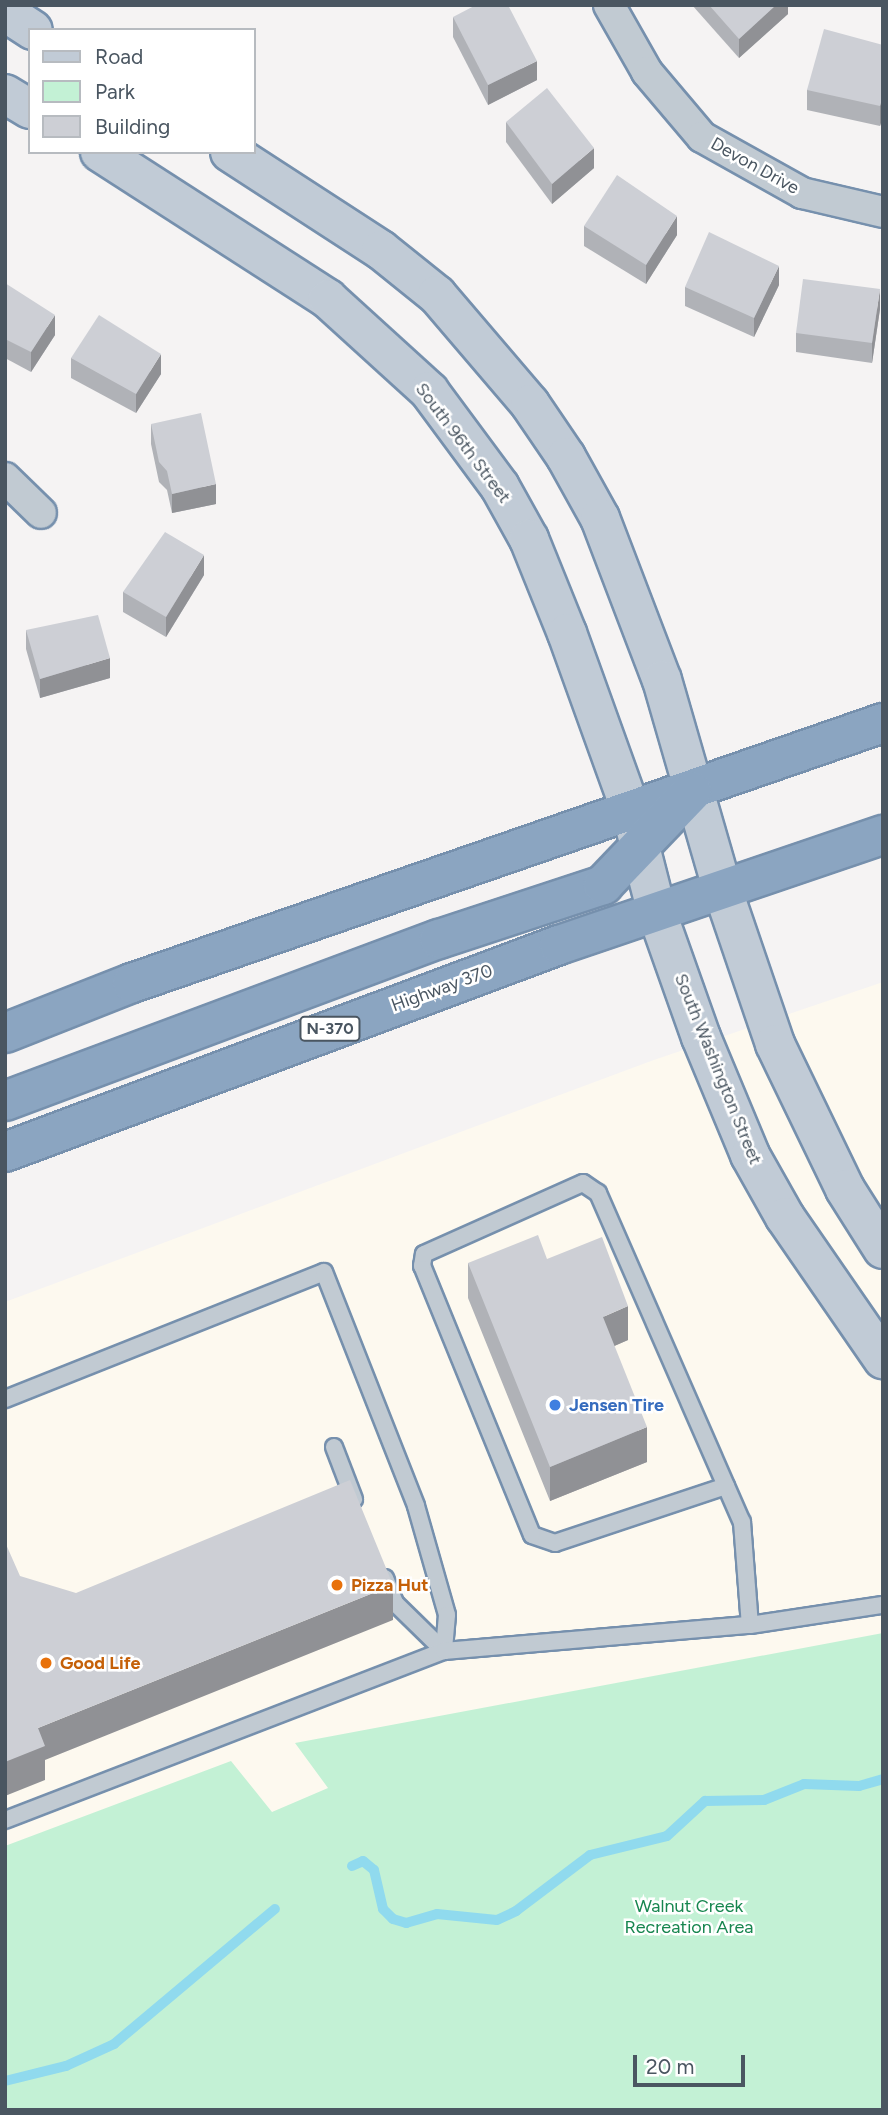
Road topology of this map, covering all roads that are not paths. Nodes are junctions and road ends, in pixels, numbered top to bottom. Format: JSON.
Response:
{"nodes":[{"id":1,"x":609,"y":5,"type":"edge"},
{"id":2,"x":5,"y":12,"type":"edge"},
{"id":3,"x":30,"y":28,"type":"edge"},
{"id":4,"x":5,"y":94,"type":"edge"},
{"id":5,"x":28,"y":108,"type":"edge"},
{"id":6,"x":103,"y":154,"type":"edge"},
{"id":7,"x":233,"y":154,"type":"edge"},
{"id":8,"x":883,"y":212,"type":"edge"},
{"id":9,"x":5,"y":478,"type":"edge"},
{"id":10,"x":41,"y":513,"type":"dead end"},
{"id":11,"x":883,"y":723,"type":"edge"},
{"id":12,"x":696,"y":788,"type":"junction"},
{"id":13,"x":636,"y":829,"type":"junction"},
{"id":14,"x":883,"y":835,"type":"edge"},
{"id":15,"x":723,"y":891,"type":"junction"},
{"id":16,"x":657,"y":913,"type":"junction"},
{"id":17,"x":5,"y":1033,"type":"edge"},
{"id":18,"x":5,"y":1101,"type":"edge"},
{"id":19,"x":5,"y":1152,"type":"edge"},
{"id":20,"x":883,"y":1249,"type":"edge"},
{"id":21,"x":883,"y":1359,"type":"edge"},
{"id":22,"x":5,"y":1399,"type":"edge"},
{"id":23,"x":334,"y":1447,"type":"dead end"},
{"id":24,"x":726,"y":1486,"type":"junction"},
{"id":25,"x":359,"y":1512,"type":"edge"},
{"id":26,"x":380,"y":1564,"type":"edge"},
{"id":27,"x":883,"y":1605,"type":"edge"},
{"id":28,"x":750,"y":1625,"type":"junction"},
{"id":29,"x":444,"y":1651,"type":"junction"},
{"id":30,"x":5,"y":1820,"type":"edge"}],
"edges":[{"from":1,"to":8,"type":"street","name":"Devon Drive"},
{"from":2,"to":3,"type":"main road"},
{"from":4,"to":5,"type":"main road"},
{"from":6,"to":13,"type":"main road","name":"South 96th Street"},
{"from":7,"to":12,"type":"main road"},
{"from":9,"to":10,"type":"street"},
{"from":11,"to":12,"type":"highway"},
{"from":12,"to":13,"type":"highway"},
{"from":12,"to":15,"type":"main road"},
{"from":13,"to":16,"type":"main road","name":"South 96th Street"},
{"from":13,"to":17,"type":"highway"},
{"from":13,"to":18,"type":"highway"},
{"from":14,"to":15,"type":"highway","name":"Highway 370","number":"N-370"},
{"from":15,"to":16,"type":"highway","name":"Highway 370","number":"N-370"},
{"from":15,"to":20,"type":"main road"},
{"from":16,"to":19,"type":"highway","name":"Highway 370","number":"N-370"},
{"from":16,"to":21,"type":"main road","name":"South Washington Street"},
{"from":22,"to":29,"type":"lane"},
{"from":23,"to":25,"type":"lane"},
{"from":24,"to":24,"type":"lane"},
{"from":24,"to":28,"type":"lane"},
{"from":26,"to":29,"type":"lane"},
{"from":27,"to":28,"type":"lane"},
{"from":28,"to":29,"type":"lane"},
{"from":29,"to":30,"type":"lane"}]}
